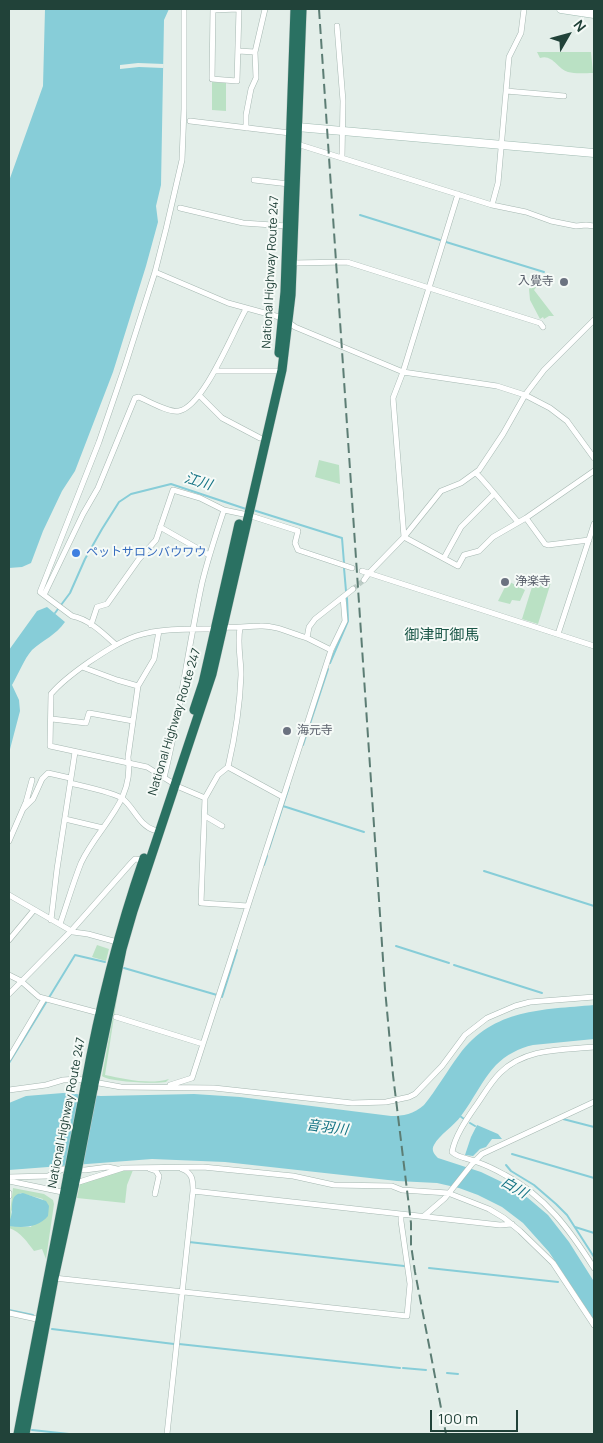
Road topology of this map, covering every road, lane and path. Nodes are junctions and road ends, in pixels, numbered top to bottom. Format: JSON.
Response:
{"nodes":[{"id":1,"x":184,"y":9,"type":"edge"},
{"id":2,"x":213,"y":9,"type":"edge"},
{"id":3,"x":239,"y":9,"type":"edge"},
{"id":4,"x":265,"y":9,"type":"edge"},
{"id":5,"x":295,"y":9,"type":"edge"},
{"id":6,"x":302,"y":9,"type":"edge"},
{"id":7,"x":524,"y":9,"type":"edge"},
{"id":8,"x":560,"y":9,"type":"edge"},
{"id":9,"x":594,"y":14,"type":"edge"},
{"id":10,"x":336,"y":26,"type":"dead end"},
{"id":11,"x":238,"y":52,"type":"junction"},
{"id":12,"x":255,"y":52,"type":"junction"},
{"id":13,"x":506,"y":91,"type":"junction"},
{"id":14,"x":564,"y":96,"type":"dead end"},
{"id":15,"x":190,"y":121,"type":"dead end"},
{"id":16,"x":246,"y":128,"type":"junction"},
{"id":17,"x":294,"y":130,"type":"junction"},
{"id":18,"x":343,"y":130,"type":"junction"},
{"id":19,"x":297,"y":144,"type":"junction"},
{"id":20,"x":501,"y":144,"type":"junction"},
{"id":21,"x":594,"y":153,"type":"edge"},
{"id":22,"x":342,"y":157,"type":"junction"},
{"id":23,"x":254,"y":180,"type":"dead end"},
{"id":24,"x":288,"y":184,"type":"junction"},
{"id":25,"x":458,"y":194,"type":"junction"},
{"id":26,"x":492,"y":205,"type":"junction"},
{"id":27,"x":180,"y":208,"type":"dead end"},
{"id":28,"x":287,"y":226,"type":"junction"},
{"id":29,"x":594,"y":226,"type":"edge"},
{"id":30,"x":292,"y":263,"type":"junction"},
{"id":31,"x":155,"y":272,"type":"junction"},
{"id":32,"x":429,"y":288,"type":"junction"},
{"id":33,"x":246,"y":309,"type":"junction"},
{"id":34,"x":286,"y":320,"type":"junction"},
{"id":35,"x":594,"y":320,"type":"edge"},
{"id":36,"x":543,"y":326,"type":"dead end"},
{"id":37,"x":216,"y":371,"type":"junction"},
{"id":38,"x":276,"y":371,"type":"junction"},
{"id":39,"x":402,"y":372,"type":"junction"},
{"id":40,"x":199,"y":395,"type":"junction"},
{"id":41,"x":524,"y":395,"type":"junction"},
{"id":42,"x":260,"y":438,"type":"junction"},
{"id":43,"x":594,"y":458,"type":"edge"},
{"id":44,"x":594,"y":471,"type":"edge"},
{"id":45,"x":476,"y":473,"type":"junction"},
{"id":46,"x":494,"y":494,"type":"junction"},
{"id":47,"x":224,"y":510,"type":"junction"},
{"id":48,"x":246,"y":511,"type":"junction"},
{"id":49,"x":526,"y":518,"type":"junction"},
{"id":50,"x":518,"y":522,"type":"junction"},
{"id":51,"x":594,"y":524,"type":"edge"},
{"id":52,"x":160,"y":527,"type":"junction"},
{"id":53,"x":404,"y":537,"type":"junction"},
{"id":54,"x":589,"y":540,"type":"junction"},
{"id":55,"x":209,"y":555,"type":"junction"},
{"id":56,"x":444,"y":558,"type":"junction"},
{"id":57,"x":352,"y":568,"type":"dead end"},
{"id":58,"x":362,"y":571,"type":"dead end"},
{"id":59,"x":369,"y":573,"type":"junction"},
{"id":60,"x":364,"y":580,"type":"tunnel mouth"},
{"id":61,"x":353,"y":589,"type":"tunnel mouth"},
{"id":62,"x":44,"y":595,"type":"junction"},
{"id":63,"x":343,"y":597,"type":"junction"},
{"id":64,"x":91,"y":625,"type":"junction"},
{"id":65,"x":219,"y":628,"type":"junction"},
{"id":66,"x":240,"y":628,"type":"junction"},
{"id":67,"x":194,"y":629,"type":"junction"},
{"id":68,"x":159,"y":630,"type":"junction"},
{"id":69,"x":558,"y":634,"type":"junction"},
{"id":70,"x":307,"y":638,"type":"junction"},
{"id":71,"x":116,"y":645,"type":"junction"},
{"id":72,"x":594,"y":646,"type":"edge"},
{"id":73,"x":331,"y":650,"type":"junction"},
{"id":74,"x":82,"y":667,"type":"junction"},
{"id":75,"x":138,"y":686,"type":"junction"},
{"id":76,"x":52,"y":719,"type":"junction"},
{"id":77,"x":132,"y":722,"type":"junction"},
{"id":78,"x":75,"y":752,"type":"junction"},
{"id":79,"x":129,"y":764,"type":"junction"},
{"id":80,"x":228,"y":767,"type":"junction"},
{"id":81,"x":32,"y":780,"type":"dead end"},
{"id":82,"x":70,"y":780,"type":"junction"},
{"id":83,"x":170,"y":781,"type":"junction"},
{"id":84,"x":284,"y":796,"type":"junction"},
{"id":85,"x":122,"y":798,"type":"junction"},
{"id":86,"x":205,"y":798,"type":"junction"},
{"id":87,"x":23,"y":809,"type":"junction"},
{"id":88,"x":205,"y":816,"type":"junction"},
{"id":89,"x":65,"y":818,"type":"junction"},
{"id":90,"x":222,"y":826,"type":"dead end"},
{"id":91,"x":103,"y":828,"type":"junction"},
{"id":92,"x":154,"y":830,"type":"junction"},
{"id":93,"x":9,"y":842,"type":"edge"},
{"id":94,"x":143,"y":860,"type":"junction"},
{"id":95,"x":9,"y":895,"type":"edge"},
{"id":96,"x":248,"y":906,"type":"junction"},
{"id":97,"x":34,"y":910,"type":"junction"},
{"id":98,"x":51,"y":920,"type":"junction"},
{"id":99,"x":60,"y":924,"type":"junction"},
{"id":100,"x":71,"y":931,"type":"junction"},
{"id":101,"x":9,"y":940,"type":"edge"},
{"id":102,"x":117,"y":942,"type":"junction"},
{"id":103,"x":9,"y":975,"type":"edge"},
{"id":104,"x":21,"y":982,"type":"junction"},
{"id":105,"x":9,"y":994,"type":"edge"},
{"id":106,"x":594,"y":997,"type":"edge"},
{"id":107,"x":46,"y":1000,"type":"junction"},
{"id":108,"x":99,"y":1013,"type":"junction"},
{"id":109,"x":116,"y":1017,"type":"dead end"},
{"id":110,"x":203,"y":1044,"type":"junction"},
{"id":111,"x":594,"y":1047,"type":"edge"},
{"id":112,"x":9,"y":1058,"type":"edge"},
{"id":113,"x":90,"y":1084,"type":"junction"},
{"id":114,"x":168,"y":1086,"type":"junction"},
{"id":115,"x":9,"y":1090,"type":"edge"},
{"id":116,"x":594,"y":1102,"type":"edge"},
{"id":117,"x":474,"y":1162,"type":"junction"},
{"id":118,"x":178,"y":1167,"type":"junction"},
{"id":119,"x":145,"y":1168,"type":"junction"},
{"id":120,"x":118,"y":1169,"type":"junction"},
{"id":121,"x":9,"y":1176,"type":"edge"},
{"id":122,"x":73,"y":1178,"type":"junction"},
{"id":123,"x":9,"y":1181,"type":"edge"},
{"id":124,"x":193,"y":1191,"type":"junction"},
{"id":125,"x":449,"y":1192,"type":"junction"},
{"id":126,"x":68,"y":1193,"type":"junction"},
{"id":127,"x":155,"y":1194,"type":"dead end"},
{"id":128,"x":401,"y":1214,"type":"junction"},
{"id":129,"x":424,"y":1216,"type":"junction"},
{"id":130,"x":512,"y":1224,"type":"junction"},
{"id":131,"x":594,"y":1268,"type":"edge"},
{"id":132,"x":54,"y":1278,"type":"junction"},
{"id":133,"x":182,"y":1292,"type":"junction"},
{"id":134,"x":9,"y":1313,"type":"edge"},
{"id":135,"x":41,"y":1320,"type":"junction"},
{"id":136,"x":594,"y":1325,"type":"edge"},
{"id":137,"x":18,"y":1434,"type":"edge"},
{"id":138,"x":25,"y":1434,"type":"edge"},
{"id":139,"x":167,"y":1434,"type":"edge"}],
"edges":[{"from":1,"to":31,"type":"street"},
{"from":2,"to":3,"type":"street"},
{"from":2,"to":11,"type":"street"},
{"from":3,"to":11,"type":"street"},
{"from":4,"to":12,"type":"street"},
{"from":5,"to":17,"type":"highway","name":"National Highway Route 247"},
{"from":6,"to":17,"type":"highway","name":"National Highway Route 247"},
{"from":7,"to":13,"type":"street"},
{"from":8,"to":9,"type":"street"},
{"from":10,"to":18,"type":"street"},
{"from":11,"to":12,"type":"street"},
{"from":12,"to":16,"type":"street"},
{"from":13,"to":14,"type":"street"},
{"from":13,"to":20,"type":"street"},
{"from":15,"to":16,"type":"street"},
{"from":16,"to":17,"type":"street"},
{"from":17,"to":18,"type":"street"},
{"from":17,"to":19,"type":"highway","name":"National Highway Route 247"},
{"from":17,"to":24,"type":"highway","name":"National Highway Route 247"},
{"from":18,"to":20,"type":"street"},
{"from":18,"to":22,"type":"street"},
{"from":19,"to":22,"type":"street"},
{"from":19,"to":30,"type":"highway","name":"National Highway Route 247"},
{"from":20,"to":21,"type":"street"},
{"from":20,"to":26,"type":"street"},
{"from":22,"to":25,"type":"street"},
{"from":23,"to":24,"type":"street"},
{"from":24,"to":28,"type":"highway","name":"National Highway Route 247"},
{"from":25,"to":26,"type":"street"},
{"from":25,"to":32,"type":"street"},
{"from":26,"to":29,"type":"street"},
{"from":27,"to":28,"type":"street"},
{"from":28,"to":34,"type":"highway","name":"National Highway Route 247"},
{"from":30,"to":32,"type":"street"},
{"from":30,"to":34,"type":"highway","name":"National Highway Route 247"},
{"from":31,"to":33,"type":"street"},
{"from":31,"to":62,"type":"street"},
{"from":32,"to":36,"type":"street"},
{"from":32,"to":39,"type":"street"},
{"from":33,"to":34,"type":"street"},
{"from":33,"to":37,"type":"street"},
{"from":34,"to":38,"type":"highway","name":"National Highway Route 247"},
{"from":34,"to":39,"type":"street"},
{"from":34,"to":48,"type":"highway","name":"National Highway Route 247"},
{"from":35,"to":41,"type":"street"},
{"from":37,"to":38,"type":"street"},
{"from":37,"to":40,"type":"street"},
{"from":38,"to":42,"type":"highway","name":"National Highway Route 247"},
{"from":39,"to":41,"type":"street"},
{"from":39,"to":53,"type":"street"},
{"from":40,"to":42,"type":"street"},
{"from":40,"to":62,"type":"street"},
{"from":41,"to":43,"type":"street"},
{"from":41,"to":45,"type":"street"},
{"from":42,"to":48,"type":"highway","name":"National Highway Route 247"},
{"from":44,"to":49,"type":"street"},
{"from":45,"to":46,"type":"street"},
{"from":45,"to":53,"type":"street"},
{"from":46,"to":50,"type":"street"},
{"from":46,"to":56,"type":"street"},
{"from":47,"to":48,"type":"street"},
{"from":47,"to":52,"type":"street"},
{"from":47,"to":55,"type":"street"},
{"from":48,"to":57,"type":"street"},
{"from":48,"to":65,"type":"highway","name":"National Highway Route 247"},
{"from":49,"to":50,"type":"street"},
{"from":49,"to":54,"type":"street"},
{"from":50,"to":56,"type":"street"},
{"from":51,"to":54,"type":"street"},
{"from":52,"to":55,"type":"street"},
{"from":52,"to":64,"type":"street"},
{"from":53,"to":56,"type":"street"},
{"from":53,"to":59,"type":"street"},
{"from":54,"to":69,"type":"street"},
{"from":55,"to":67,"type":"street"},
{"from":58,"to":59,"type":"street"},
{"from":59,"to":60,"type":"street"},
{"from":59,"to":69,"type":"street"},
{"from":61,"to":63,"type":"street"},
{"from":62,"to":64,"type":"street"},
{"from":63,"to":70,"type":"street"},
{"from":63,"to":73,"type":"street"},
{"from":64,"to":71,"type":"street"},
{"from":65,"to":66,"type":"street"},
{"from":65,"to":67,"type":"street"},
{"from":65,"to":83,"type":"highway","name":"National Highway Route 247"},
{"from":66,"to":70,"type":"street"},
{"from":66,"to":80,"type":"street"},
{"from":67,"to":68,"type":"street"},
{"from":67,"to":83,"type":"street"},
{"from":68,"to":71,"type":"street"},
{"from":68,"to":75,"type":"street"},
{"from":69,"to":72,"type":"street"},
{"from":70,"to":73,"type":"street"},
{"from":71,"to":74,"type":"street"},
{"from":73,"to":84,"type":"street"},
{"from":74,"to":75,"type":"street"},
{"from":74,"to":76,"type":"street"},
{"from":75,"to":77,"type":"street"},
{"from":76,"to":77,"type":"street"},
{"from":76,"to":78,"type":"street"},
{"from":77,"to":79,"type":"street"},
{"from":78,"to":79,"type":"street"},
{"from":78,"to":82,"type":"street"},
{"from":79,"to":83,"type":"street"},
{"from":79,"to":85,"type":"street"},
{"from":80,"to":84,"type":"street"},
{"from":80,"to":86,"type":"street"},
{"from":81,"to":87,"type":"street"},
{"from":82,"to":85,"type":"street"},
{"from":82,"to":87,"type":"street"},
{"from":82,"to":89,"type":"street"},
{"from":83,"to":86,"type":"street"},
{"from":83,"to":92,"type":"highway","name":"National Highway Route 247"},
{"from":83,"to":113,"type":"highway","name":"National Highway Route 247"},
{"from":84,"to":96,"type":"street"},
{"from":85,"to":91,"type":"street"},
{"from":85,"to":92,"type":"street"},
{"from":86,"to":88,"type":"street"},
{"from":87,"to":93,"type":"street"},
{"from":88,"to":90,"type":"street"},
{"from":88,"to":96,"type":"street"},
{"from":89,"to":91,"type":"street"},
{"from":89,"to":98,"type":"street"},
{"from":91,"to":99,"type":"street"},
{"from":92,"to":94,"type":"highway","name":"National Highway Route 247"},
{"from":94,"to":100,"type":"street"},
{"from":94,"to":102,"type":"highway","name":"National Highway Route 247"},
{"from":95,"to":97,"type":"street"},
{"from":96,"to":110,"type":"street"},
{"from":97,"to":98,"type":"street"},
{"from":97,"to":101,"type":"street"},
{"from":98,"to":99,"type":"street"},
{"from":99,"to":100,"type":"street"},
{"from":100,"to":102,"type":"street"},
{"from":100,"to":104,"type":"street"},
{"from":102,"to":108,"type":"highway","name":"National Highway Route 247"},
{"from":103,"to":104,"type":"street"},
{"from":104,"to":105,"type":"street"},
{"from":104,"to":107,"type":"street"},
{"from":106,"to":114,"type":"street"},
{"from":107,"to":108,"type":"street"},
{"from":107,"to":112,"type":"street"},
{"from":108,"to":113,"type":"highway","name":"National Highway Route 247"},
{"from":109,"to":110,"type":"street"},
{"from":110,"to":114,"type":"street"},
{"from":111,"to":117,"type":"street"},
{"from":113,"to":114,"type":"street"},
{"from":113,"to":115,"type":"street"},
{"from":113,"to":122,"type":"highway","name":"National Highway Route 247","bridge":true},
{"from":116,"to":117,"type":"street"},
{"from":117,"to":125,"type":"street"},
{"from":117,"to":131,"type":"street"},
{"from":118,"to":119,"type":"street"},
{"from":118,"to":124,"type":"street"},
{"from":118,"to":125,"type":"street"},
{"from":119,"to":120,"type":"street"},
{"from":119,"to":127,"type":"street"},
{"from":120,"to":121,"type":"street"},
{"from":120,"to":122,"type":"street"},
{"from":122,"to":126,"type":"highway","name":"National Highway Route 247"},
{"from":123,"to":126,"type":"street"},
{"from":124,"to":128,"type":"street"},
{"from":124,"to":133,"type":"street"},
{"from":125,"to":129,"type":"street"},
{"from":125,"to":130,"type":"street"},
{"from":126,"to":132,"type":"highway","name":"National Highway Route 247"},
{"from":126,"to":135,"type":"highway","name":"National Highway Route 247"},
{"from":128,"to":129,"type":"street"},
{"from":128,"to":133,"type":"street"},
{"from":129,"to":130,"type":"street"},
{"from":130,"to":136,"type":"street"},
{"from":132,"to":133,"type":"street"},
{"from":132,"to":138,"type":"highway","name":"National Highway Route 247"},
{"from":133,"to":139,"type":"street"},
{"from":134,"to":135,"type":"street"},
{"from":135,"to":137,"type":"highway","name":"National Highway Route 247"}]}
